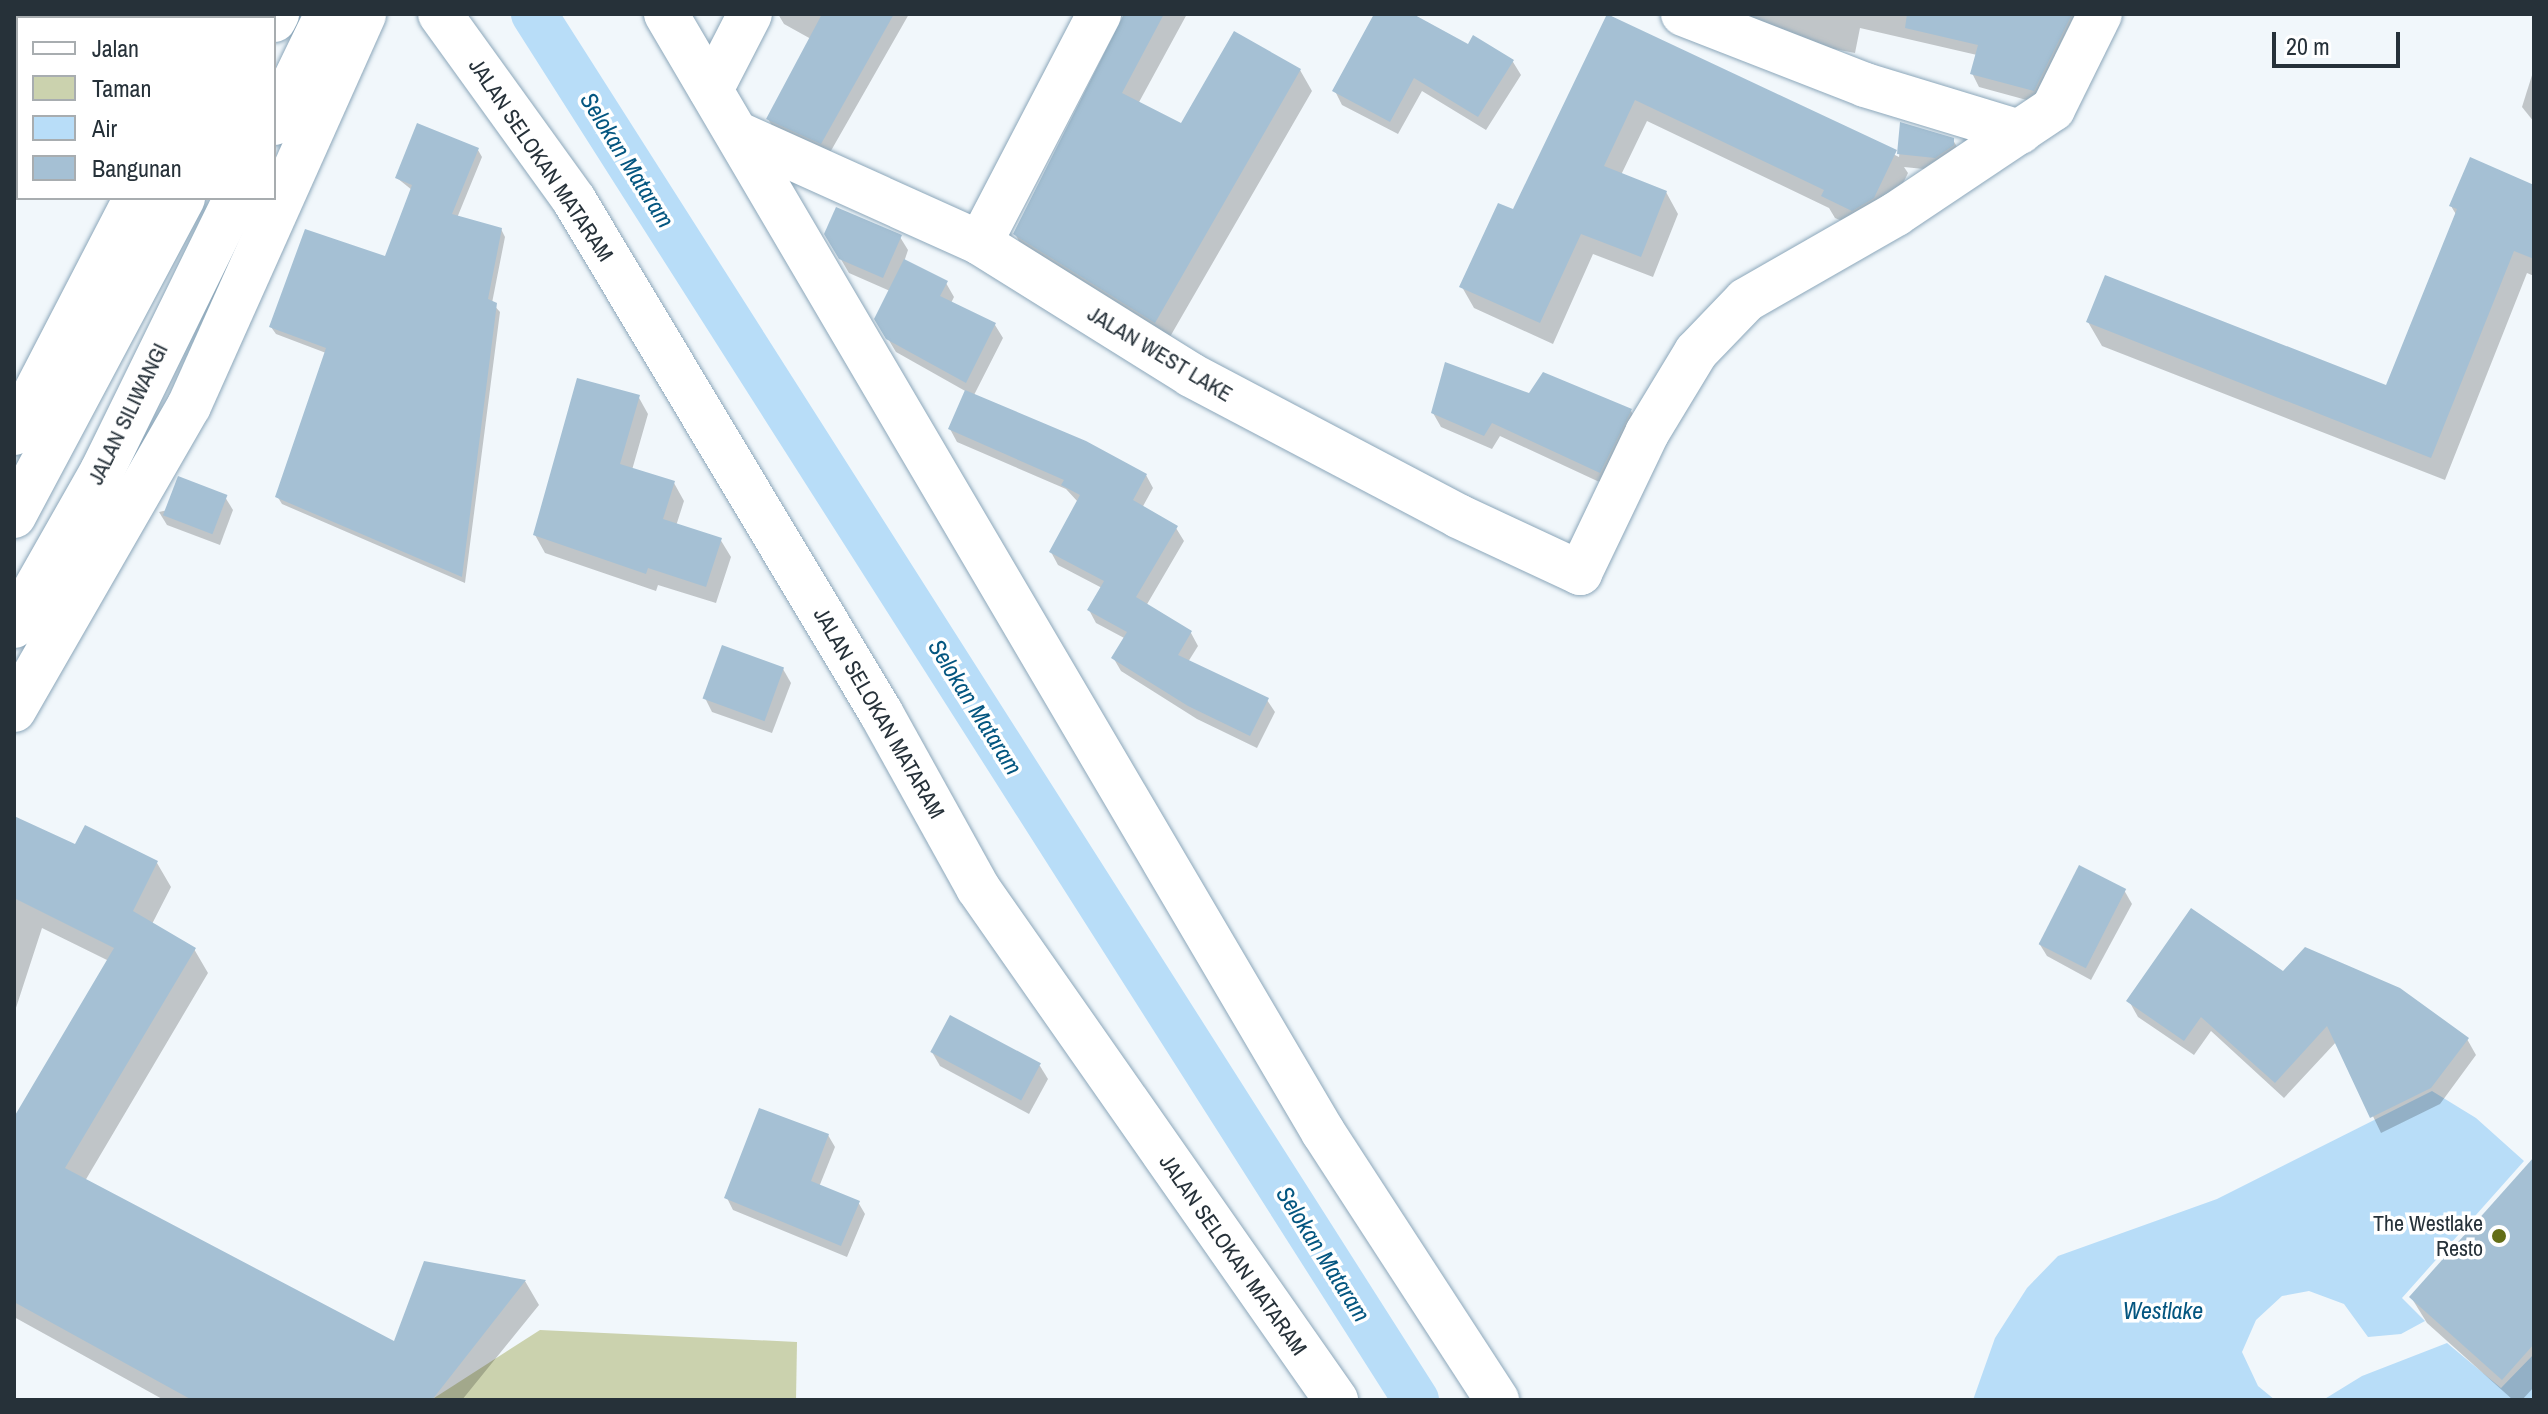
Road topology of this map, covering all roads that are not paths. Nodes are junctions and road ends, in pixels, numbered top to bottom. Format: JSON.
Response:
{"nodes":[{"id":1,"x":364,"y":14,"type":"edge"},
{"id":2,"x":440,"y":14,"type":"edge"},
{"id":3,"x":666,"y":14,"type":"edge"},
{"id":4,"x":750,"y":14,"type":"edge"},
{"id":5,"x":1099,"y":14,"type":"edge"},
{"id":6,"x":1683,"y":14,"type":"edge"},
{"id":7,"x":2100,"y":14,"type":"edge"},
{"id":8,"x":319,"y":32,"type":"edge"},
{"id":9,"x":711,"y":90,"type":"junction"},
{"id":10,"x":276,"y":119,"type":"edge"},
{"id":11,"x":2020,"y":132,"type":"junction"},
{"id":12,"x":741,"y":135,"type":"junction"},
{"id":13,"x":135,"y":200,"type":"edge"},
{"id":14,"x":182,"y":200,"type":"edge"},
{"id":15,"x":235,"y":200,"type":"edge"},
{"id":16,"x":980,"y":243,"type":"junction"},
{"id":17,"x":14,"y":433,"type":"edge"},
{"id":18,"x":14,"y":516,"type":"edge"},
{"id":19,"x":14,"y":626,"type":"edge"},
{"id":20,"x":14,"y":710,"type":"edge"},
{"id":21,"x":1336,"y":1400,"type":"edge"},
{"id":22,"x":1497,"y":1400,"type":"edge"}],
"edges":[{"from":1,"to":20,"type":"main road"},
{"from":2,"to":21,"type":"main road","name":"JALAN SELOKAN MATARAM"},
{"from":3,"to":9,"type":"main road"},
{"from":4,"to":9,"type":"main road"},
{"from":5,"to":16,"type":"main road"},
{"from":6,"to":11,"type":"main road"},
{"from":7,"to":11,"type":"main road"},
{"from":8,"to":10,"type":"main road"},
{"from":9,"to":12,"type":"main road"},
{"from":11,"to":16,"type":"main road","name":"JALAN WEST LAKE"},
{"from":12,"to":16,"type":"main road","name":"JALAN WEST LAKE"},
{"from":12,"to":22,"type":"main road"},
{"from":13,"to":17,"type":"main road"},
{"from":14,"to":18,"type":"main road"},
{"from":15,"to":19,"type":"main road","name":"JALAN SILIWANGI"}]}
